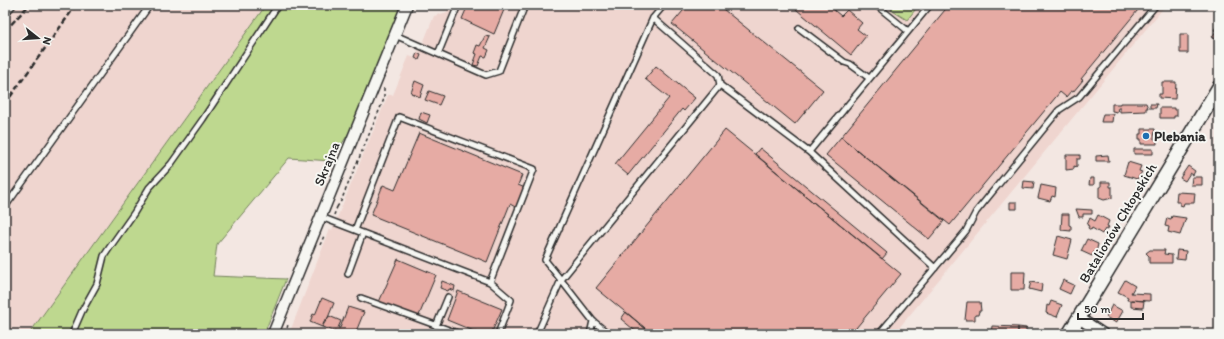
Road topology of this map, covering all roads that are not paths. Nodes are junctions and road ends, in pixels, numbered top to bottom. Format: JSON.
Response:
{"nodes":[{"id":1,"x":13,"y":5,"type":"edge"},
{"id":2,"x":150,"y":5,"type":"edge"},
{"id":3,"x":278,"y":5,"type":"edge"},
{"id":4,"x":407,"y":5,"type":"edge"},
{"id":5,"x":458,"y":5,"type":"edge"},
{"id":6,"x":525,"y":5,"type":"edge"},
{"id":7,"x":664,"y":5,"type":"edge"},
{"id":8,"x":876,"y":5,"type":"edge"},
{"id":9,"x":930,"y":5,"type":"edge"},
{"id":10,"x":1156,"y":5,"type":"edge"},
{"id":11,"x":5,"y":14,"type":"edge"},
{"id":12,"x":653,"y":18,"type":"junction"},
{"id":13,"x":799,"y":28,"type":"dead end"},
{"id":14,"x":908,"y":31,"type":"junction"},
{"id":15,"x":395,"y":35,"type":"junction"},
{"id":16,"x":438,"y":54,"type":"junction"},
{"id":17,"x":869,"y":78,"type":"junction"},
{"id":18,"x":720,"y":85,"type":"junction"},
{"id":19,"x":1219,"y":87,"type":"edge"},
{"id":20,"x":809,"y":152,"type":"junction"},
{"id":21,"x":5,"y":207,"type":"edge"},
{"id":22,"x":322,"y":217,"type":"junction"},
{"id":23,"x":355,"y":230,"type":"junction"},
{"id":24,"x":363,"y":233,"type":"junction"},
{"id":25,"x":935,"y":268,"type":"junction"},
{"id":26,"x":348,"y":274,"type":"dead end"},
{"id":27,"x":561,"y":280,"type":"junction"},
{"id":28,"x":490,"y":282,"type":"junction"},
{"id":29,"x":448,"y":297,"type":"dead end"},
{"id":30,"x":362,"y":298,"type":"dead end"},
{"id":31,"x":1078,"y":318,"type":"junction"},
{"id":32,"x":594,"y":322,"type":"junction"},
{"id":33,"x":436,"y":326,"type":"junction"},
{"id":34,"x":72,"y":334,"type":"edge"},
{"id":35,"x":274,"y":334,"type":"edge"},
{"id":36,"x":460,"y":334,"type":"edge"},
{"id":37,"x":498,"y":334,"type":"edge"},
{"id":38,"x":537,"y":334,"type":"edge"},
{"id":39,"x":590,"y":334,"type":"edge"},
{"id":40,"x":609,"y":334,"type":"edge"},
{"id":41,"x":879,"y":334,"type":"edge"},
{"id":42,"x":1069,"y":334,"type":"edge"},
{"id":43,"x":1103,"y":334,"type":"edge"}],
"edges":[{"from":1,"to":11,"type":"lane"},
{"from":2,"to":21,"type":"lane"},
{"from":3,"to":34,"type":"lane"},
{"from":4,"to":15,"type":"street","name":"Skrajna"},
{"from":5,"to":16,"type":"lane"},
{"from":6,"to":16,"type":"lane"},
{"from":7,"to":12,"type":"lane"},
{"from":8,"to":14,"type":"lane"},
{"from":9,"to":14,"type":"lane"},
{"from":10,"to":25,"type":"lane"},
{"from":12,"to":18,"type":"lane"},
{"from":12,"to":27,"type":"lane"},
{"from":13,"to":17,"type":"lane"},
{"from":14,"to":17,"type":"lane"},
{"from":15,"to":16,"type":"lane"},
{"from":15,"to":22,"type":"street","name":"Skrajna"},
{"from":17,"to":20,"type":"lane"},
{"from":18,"to":20,"type":"lane"},
{"from":18,"to":27,"type":"lane"},
{"from":19,"to":31,"type":"street","name":"Batalionów Chłopskich"},
{"from":20,"to":25,"type":"lane"},
{"from":22,"to":23,"type":"lane"},
{"from":22,"to":35,"type":"street","name":"Skrajna"},
{"from":23,"to":24,"type":"lane"},
{"from":23,"to":28,"type":"lane"},
{"from":24,"to":26,"type":"lane"},
{"from":24,"to":28,"type":"lane"},
{"from":25,"to":41,"type":"lane"},
{"from":27,"to":32,"type":"lane"},
{"from":27,"to":38,"type":"lane"},
{"from":28,"to":37,"type":"lane"},
{"from":29,"to":33,"type":"lane"},
{"from":30,"to":33,"type":"lane"},
{"from":31,"to":42,"type":"street","name":"Batalionów Chłopskich"},
{"from":31,"to":43,"type":"street"},
{"from":32,"to":39,"type":"lane"},
{"from":32,"to":40,"type":"lane"},
{"from":33,"to":36,"type":"lane"}]}
